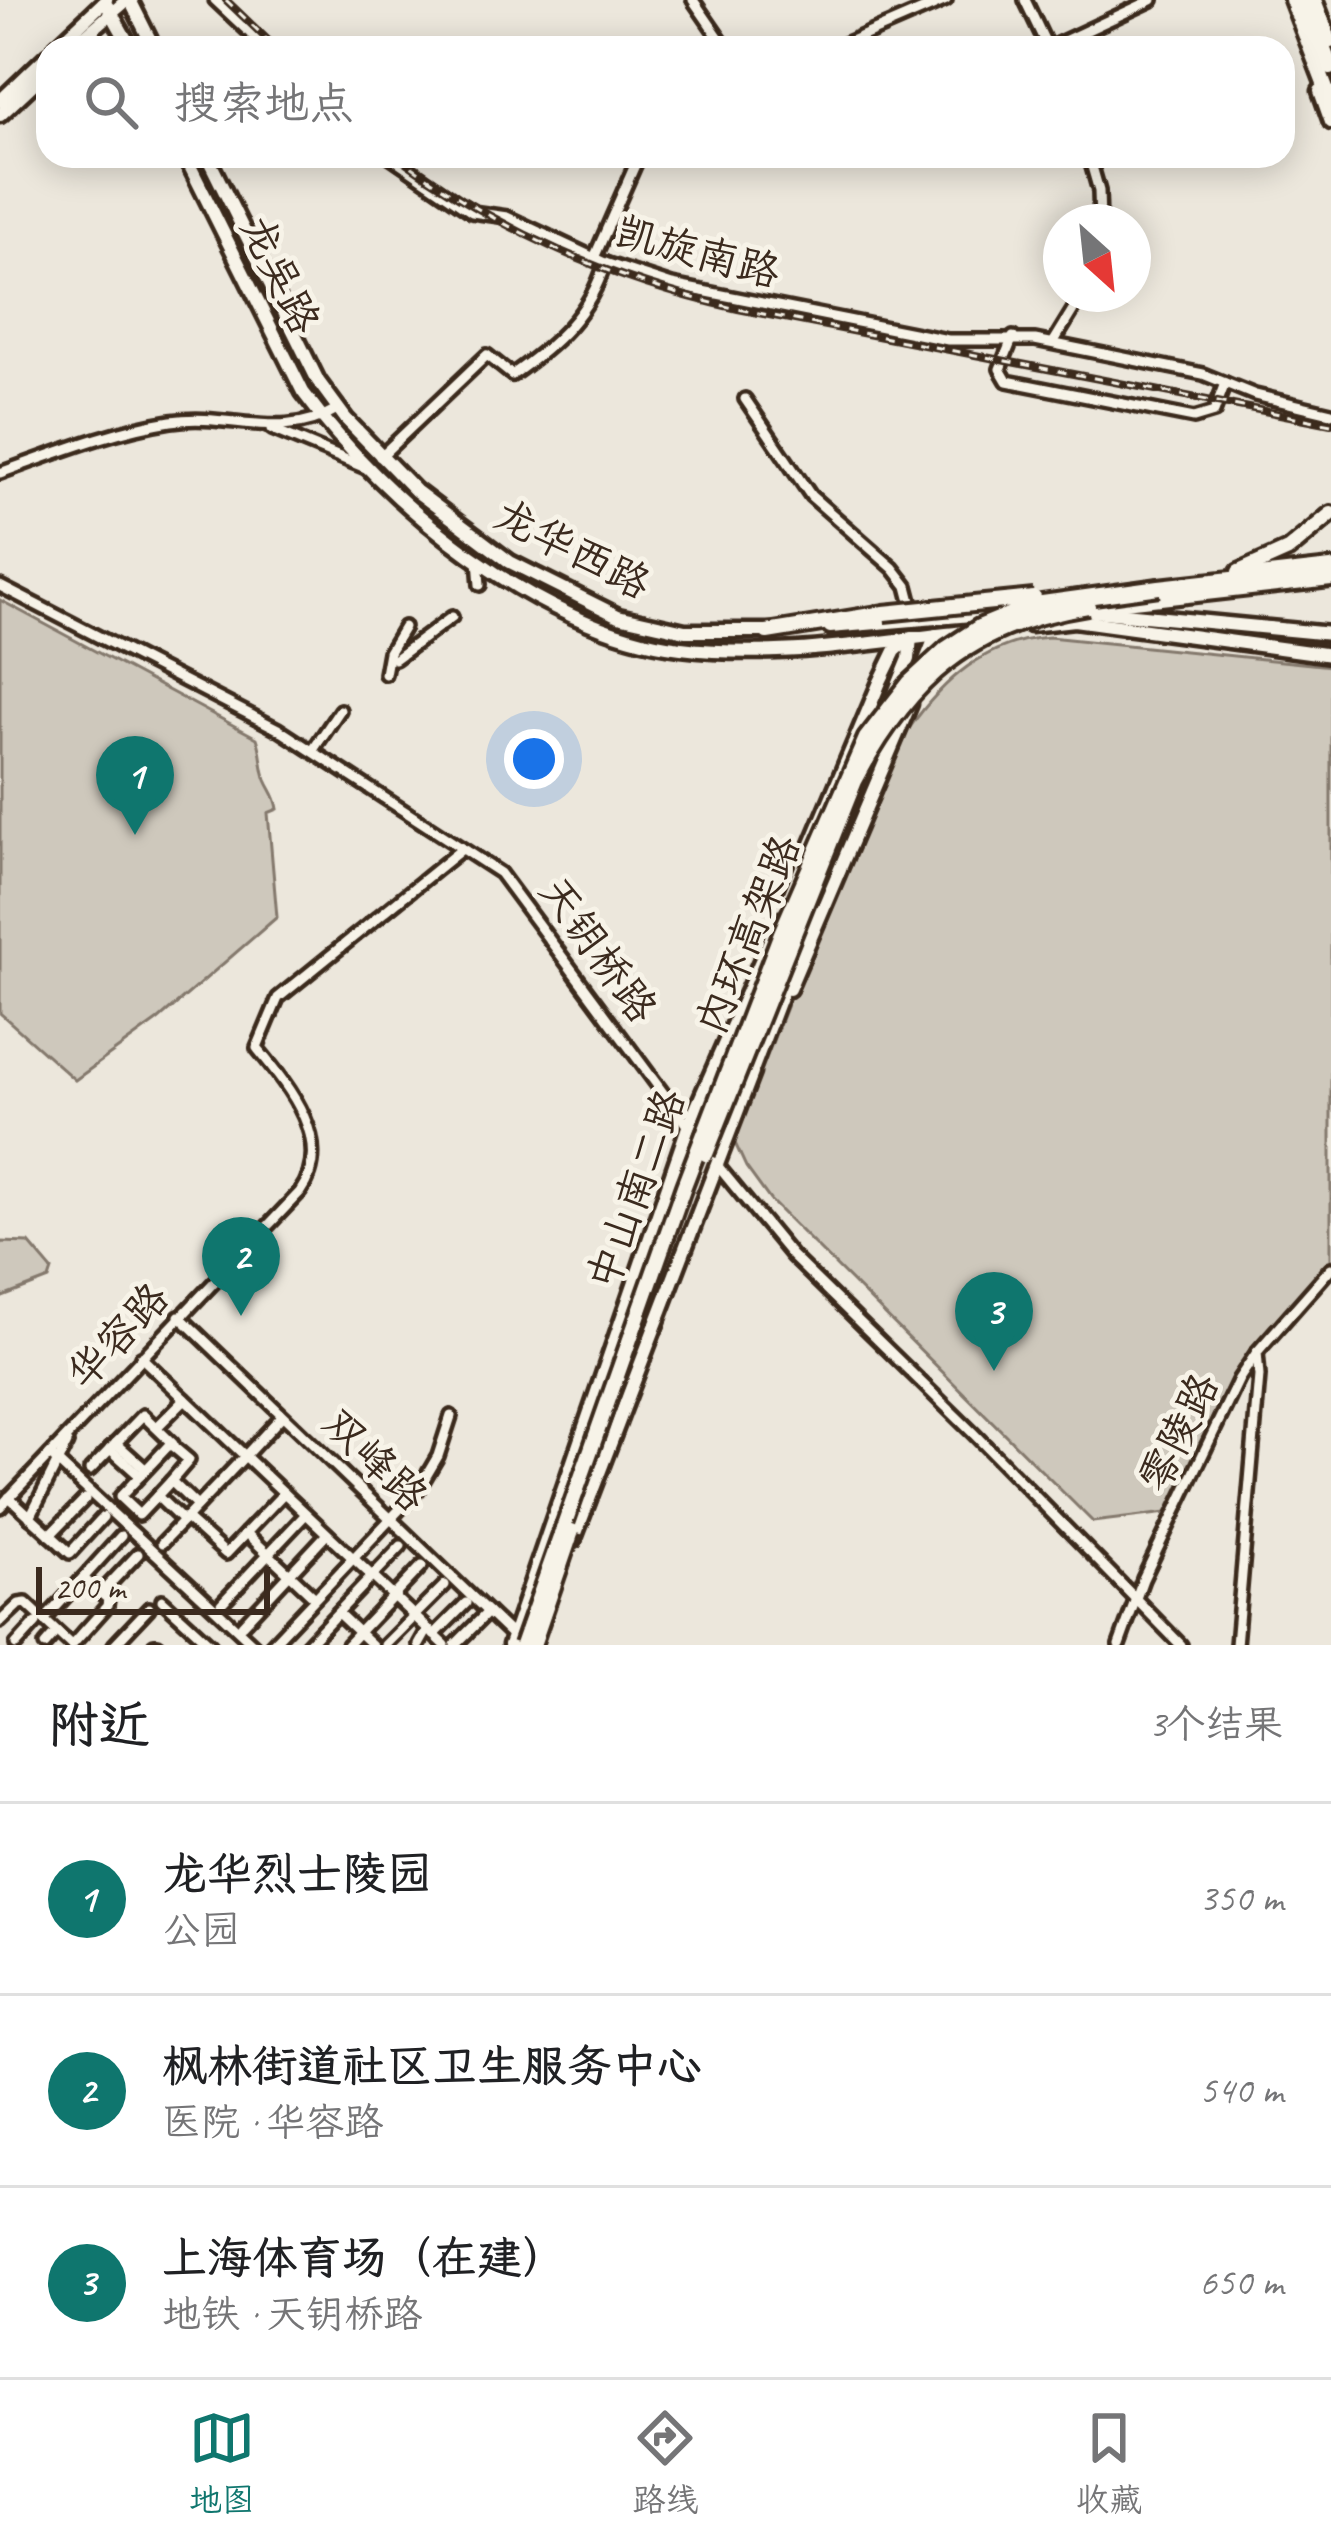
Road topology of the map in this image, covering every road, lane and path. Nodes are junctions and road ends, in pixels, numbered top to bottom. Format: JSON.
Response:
{"nodes":[{"id":1,"x":128,"y":0,"type":"edge"},
{"id":2,"x":215,"y":0,"type":"edge"},
{"id":3,"x":693,"y":0,"type":"edge"},
{"id":4,"x":946,"y":0,"type":"edge"},
{"id":5,"x":1025,"y":0,"type":"edge"},
{"id":6,"x":1152,"y":0,"type":"edge"},
{"id":7,"x":1289,"y":0,"type":"edge"},
{"id":8,"x":1305,"y":0,"type":"edge"},
{"id":9,"x":1315,"y":0,"type":"edge"},
{"id":10,"x":106,"y":3,"type":"edge"},
{"id":11,"x":69,"y":36,"type":"edge"},
{"id":12,"x":80,"y":36,"type":"edge"},
{"id":13,"x":124,"y":36,"type":"edge"},
{"id":14,"x":148,"y":36,"type":"edge"},
{"id":15,"x":253,"y":36,"type":"edge"},
{"id":16,"x":718,"y":36,"type":"edge"},
{"id":17,"x":863,"y":36,"type":"edge"},
{"id":18,"x":1042,"y":36,"type":"edge"},
{"id":19,"x":1074,"y":36,"type":"edge"},
{"id":20,"x":1331,"y":42,"type":"edge"},
{"id":21,"x":36,"y":66,"type":"edge"},
{"id":22,"x":1331,"y":68,"type":"edge"},
{"id":23,"x":36,"y":81,"type":"edge"},
{"id":24,"x":0,"y":101,"type":"edge"},
{"id":25,"x":1331,"y":102,"type":"edge"},
{"id":26,"x":0,"y":115,"type":"edge"},
{"id":27,"x":1331,"y":122,"type":"edge"},
{"id":28,"x":191,"y":168,"type":"edge"},
{"id":29,"x":214,"y":168,"type":"edge"},
{"id":30,"x":408,"y":168,"type":"edge"},
{"id":31,"x":635,"y":168,"type":"edge"},
{"id":32,"x":1092,"y":168,"type":"edge"},
{"id":33,"x":1099,"y":204,"type":"edge"},
{"id":34,"x":600,"y":261,"type":"junction"},
{"id":35,"x":1072,"y":312,"type":"edge"},
{"id":36,"x":1013,"y":338,"type":"junction"},
{"id":37,"x":1053,"y":343,"type":"junction"},
{"id":38,"x":1225,"y":383,"type":"junction"},
{"id":39,"x":745,"y":399,"type":"dead end"},
{"id":40,"x":337,"y":409,"type":"junction"},
{"id":41,"x":1331,"y":413,"type":"edge"},
{"id":42,"x":322,"y":418,"type":"junction"},
{"id":43,"x":261,"y":424,"type":"junction"},
{"id":44,"x":380,"y":457,"type":"junction"},
{"id":45,"x":366,"y":468,"type":"junction"},
{"id":46,"x":0,"y":473,"type":"edge"},
{"id":47,"x":1331,"y":514,"type":"edge"},
{"id":48,"x":478,"y":560,"type":"junction"},
{"id":49,"x":1331,"y":568,"type":"edge"},
{"id":50,"x":1331,"y":579,"type":"edge"},
{"id":51,"x":1200,"y":583,"type":"junction"},
{"id":52,"x":480,"y":584,"type":"dead end"},
{"id":53,"x":0,"y":586,"type":"edge"},
{"id":54,"x":1087,"y":595,"type":"junction"},
{"id":55,"x":452,"y":617,"type":"dead end"},
{"id":56,"x":915,"y":619,"type":"junction"},
{"id":57,"x":404,"y":627,"type":"dead end"},
{"id":58,"x":766,"y":632,"type":"junction"},
{"id":59,"x":1331,"y":634,"type":"edge"},
{"id":60,"x":936,"y":635,"type":"junction"},
{"id":61,"x":910,"y":638,"type":"junction"},
{"id":62,"x":1331,"y":655,"type":"edge"},
{"id":63,"x":395,"y":659,"type":"dead end"},
{"id":64,"x":385,"y":674,"type":"dead end"},
{"id":65,"x":340,"y":710,"type":"dead end"},
{"id":66,"x":313,"y":750,"type":"junction"},
{"id":67,"x":833,"y":836,"type":"junction"},
{"id":68,"x":462,"y":848,"type":"junction"},
{"id":69,"x":747,"y":1081,"type":"junction"},
{"id":70,"x":688,"y":1127,"type":"junction"},
{"id":71,"x":717,"y":1166,"type":"junction"},
{"id":72,"x":1331,"y":1268,"type":"edge"},
{"id":73,"x":178,"y":1316,"type":"junction"},
{"id":74,"x":1257,"y":1352,"type":"junction"},
{"id":75,"x":141,"y":1357,"type":"junction"},
{"id":76,"x":185,"y":1399,"type":"junction"},
{"id":77,"x":1227,"y":1403,"type":"junction"},
{"id":78,"x":283,"y":1416,"type":"junction"},
{"id":79,"x":451,"y":1416,"type":"dead end"},
{"id":80,"x":1254,"y":1416,"type":"junction"},
{"id":81,"x":158,"y":1426,"type":"junction"},
{"id":82,"x":75,"y":1427,"type":"junction"},
{"id":83,"x":173,"y":1444,"type":"junction"},
{"id":84,"x":113,"y":1446,"type":"junction"},
{"id":85,"x":50,"y":1455,"type":"junction"},
{"id":86,"x":244,"y":1456,"type":"junction"},
{"id":87,"x":90,"y":1470,"type":"dead end"},
{"id":88,"x":142,"y":1473,"type":"junction"},
{"id":89,"x":171,"y":1481,"type":"junction"},
{"id":90,"x":284,"y":1493,"type":"junction"},
{"id":91,"x":157,"y":1496,"type":"junction"},
{"id":92,"x":9,"y":1498,"type":"junction"},
{"id":93,"x":85,"y":1499,"type":"dead end"},
{"id":94,"x":197,"y":1506,"type":"junction"},
{"id":95,"x":0,"y":1507,"type":"edge"},
{"id":96,"x":306,"y":1514,"type":"junction"},
{"id":97,"x":30,"y":1516,"type":"junction"},
{"id":98,"x":103,"y":1517,"type":"dead end"},
{"id":99,"x":389,"y":1518,"type":"junction"},
{"id":100,"x":184,"y":1519,"type":"junction"},
{"id":101,"x":246,"y":1534,"type":"junction"},
{"id":102,"x":327,"y":1534,"type":"junction"},
{"id":103,"x":50,"y":1535,"type":"junction"},
{"id":104,"x":121,"y":1536,"type":"dead end"},
{"id":105,"x":162,"y":1543,"type":"dead end"},
{"id":106,"x":401,"y":1546,"type":"dead end"},
{"id":107,"x":138,"y":1554,"type":"dead end"},
{"id":108,"x":268,"y":1554,"type":"junction"},
{"id":109,"x":352,"y":1558,"type":"junction"},
{"id":110,"x":422,"y":1566,"type":"dead end"},
{"id":111,"x":289,"y":1574,"type":"junction"},
{"id":112,"x":372,"y":1576,"type":"junction"},
{"id":113,"x":83,"y":1578,"type":"junction"},
{"id":114,"x":445,"y":1585,"type":"dead end"},
{"id":115,"x":101,"y":1593,"type":"junction"},
{"id":116,"x":393,"y":1596,"type":"junction"},
{"id":117,"x":315,"y":1598,"type":"junction"},
{"id":118,"x":162,"y":1600,"type":"dead end"},
{"id":119,"x":1135,"y":1600,"type":"junction"},
{"id":120,"x":466,"y":1603,"type":"dead end"},
{"id":121,"x":220,"y":1604,"type":"dead end"},
{"id":122,"x":149,"y":1608,"type":"dead end"},
{"id":123,"x":488,"y":1612,"type":"junction"},
{"id":124,"x":338,"y":1613,"type":"junction"},
{"id":125,"x":413,"y":1616,"type":"junction"},
{"id":126,"x":0,"y":1622,"type":"edge"},
{"id":127,"x":40,"y":1622,"type":"junction"},
{"id":128,"x":242,"y":1625,"type":"dead end"},
{"id":129,"x":359,"y":1632,"type":"junction"},
{"id":130,"x":431,"y":1632,"type":"junction"},
{"id":131,"x":390,"y":1642,"type":"edge"},
{"id":132,"x":515,"y":1642,"type":"edge"},
{"id":133,"x":16,"y":1645,"type":"edge"},
{"id":134,"x":71,"y":1645,"type":"edge"},
{"id":135,"x":114,"y":1645,"type":"edge"},
{"id":136,"x":211,"y":1645,"type":"edge"},
{"id":137,"x":254,"y":1645,"type":"edge"},
{"id":138,"x":272,"y":1645,"type":"edge"},
{"id":139,"x":308,"y":1645,"type":"edge"},
{"id":140,"x":347,"y":1645,"type":"edge"},
{"id":141,"x":372,"y":1645,"type":"edge"},
{"id":142,"x":419,"y":1645,"type":"edge"},
{"id":143,"x":445,"y":1645,"type":"edge"},
{"id":144,"x":455,"y":1645,"type":"edge"},
{"id":145,"x":535,"y":1645,"type":"edge"},
{"id":146,"x":1119,"y":1645,"type":"edge"},
{"id":147,"x":1181,"y":1645,"type":"edge"},
{"id":148,"x":1236,"y":1645,"type":"edge"}],
"edges":[{"from":1,"to":10,"type":"main road"},
{"from":1,"to":14,"type":"main road"},
{"from":2,"to":15,"type":"street"},
{"from":3,"to":16,"type":"street"},
{"from":4,"to":17,"type":"street"},
{"from":5,"to":18,"type":"street"},
{"from":6,"to":19,"type":"street"},
{"from":7,"to":25,"type":"highway"},
{"from":7,"to":27,"type":"main road"},
{"from":8,"to":22,"type":"highway"},
{"from":9,"to":20,"type":"main road"},
{"from":10,"to":11,"type":"main road"},
{"from":10,"to":12,"type":"main road"},
{"from":10,"to":13,"type":"main road"},
{"from":21,"to":24,"type":"main road"},
{"from":23,"to":26,"type":"main road"},
{"from":28,"to":42,"type":"main road","name":"龙吴路"},
{"from":29,"to":40,"type":"main road","name":"龙吴路"},
{"from":30,"to":34,"type":"street","name":"凯旋南路"},
{"from":31,"to":34,"type":"street"},
{"from":32,"to":33,"type":"street"},
{"from":34,"to":36,"type":"street","name":"凯旋南路"},
{"from":34,"to":44,"type":"street"},
{"from":35,"to":37,"type":"street"},
{"from":36,"to":37,"type":"street","name":"凯旋南路"},
{"from":36,"to":38,"type":"street"},
{"from":37,"to":38,"type":"street","name":"凯旋南路"},
{"from":38,"to":41,"type":"street","name":"凯旋南路"},
{"from":39,"to":56,"type":"street"},
{"from":40,"to":42,"type":"street"},
{"from":40,"to":44,"type":"main road","name":"龙华西路"},
{"from":42,"to":43,"type":"street"},
{"from":42,"to":45,"type":"main road","name":"龙华西路"},
{"from":43,"to":45,"type":"street"},
{"from":43,"to":46,"type":"street"},
{"from":44,"to":58,"type":"main road","name":"龙华西路"},
{"from":45,"to":48,"type":"main road","name":"龙华西路"},
{"from":47,"to":51,"type":"highway"},
{"from":48,"to":52,"type":"street"},
{"from":48,"to":61,"type":"main road","name":"龙华西路"},
{"from":49,"to":51,"type":"highway","name":"内环高架路"},
{"from":50,"to":67,"type":"highway","name":"内环高架路","bridge":true},
{"from":51,"to":54,"type":"highway","name":"内环高架路","bridge":true},
{"from":53,"to":66,"type":"street","name":"天钥桥路"},
{"from":54,"to":58,"type":"highway","bridge":true},
{"from":54,"to":132,"type":"highway","name":"内环高架路","bridge":true},
{"from":55,"to":63,"type":"street"},
{"from":56,"to":58,"type":"main road","name":"龙华西路"},
{"from":56,"to":59,"type":"main road"},
{"from":56,"to":61,"type":"main road","name":"中山南二路"},
{"from":57,"to":64,"type":"street"},
{"from":60,"to":61,"type":"main road"},
{"from":60,"to":62,"type":"main road"},
{"from":60,"to":69,"type":"main road","name":"中山南二路"},
{"from":61,"to":69,"type":"main road","name":"中山南二路"},
{"from":61,"to":70,"type":"main road","name":"中山南二路"},
{"from":65,"to":66,"type":"street"},
{"from":66,"to":68,"type":"street","name":"天钥桥路"},
{"from":67,"to":69,"type":"highway","bridge":true},
{"from":67,"to":145,"type":"highway","name":"内环高架路","bridge":true},
{"from":68,"to":70,"type":"street","name":"天钥桥路"},
{"from":68,"to":73,"type":"street","name":"华容路"},
{"from":69,"to":71,"type":"main road","name":"中山南二路"},
{"from":70,"to":71,"type":"street","name":"天钥桥路"},
{"from":70,"to":132,"type":"main road","name":"中山南二路"},
{"from":71,"to":119,"type":"street","name":"天钥桥路"},
{"from":71,"to":145,"type":"main road","name":"中山南二路"},
{"from":72,"to":74,"type":"street","name":"零陵路"},
{"from":73,"to":75,"type":"street","name":"华容路"},
{"from":73,"to":78,"type":"street","name":"双峰路"},
{"from":74,"to":77,"type":"street","name":"零陵路"},
{"from":74,"to":80,"type":"street"},
{"from":75,"to":76,"type":"street"},
{"from":75,"to":82,"type":"street","name":"华容路"},
{"from":76,"to":81,"type":"street"},
{"from":76,"to":86,"type":"street"},
{"from":77,"to":80,"type":"street"},
{"from":77,"to":119,"type":"street","name":"零陵路"},
{"from":78,"to":86,"type":"street"},
{"from":78,"to":99,"type":"street","name":"双峰路"},
{"from":79,"to":99,"type":"street"},
{"from":80,"to":148,"type":"street"},
{"from":81,"to":83,"type":"street"},
{"from":81,"to":84,"type":"street"},
{"from":82,"to":85,"type":"street","name":"华容路"},
{"from":82,"to":97,"type":"street"},
{"from":83,"to":88,"type":"street"},
{"from":83,"to":89,"type":"street"},
{"from":84,"to":87,"type":"street"},
{"from":84,"to":88,"type":"street"},
{"from":85,"to":92,"type":"street","name":"华容路"},
{"from":85,"to":137,"type":"street"},
{"from":86,"to":90,"type":"street"},
{"from":86,"to":94,"type":"street"},
{"from":88,"to":91,"type":"street"},
{"from":89,"to":91,"type":"street"},
{"from":89,"to":94,"type":"street"},
{"from":90,"to":96,"type":"street"},
{"from":90,"to":101,"type":"street"},
{"from":91,"to":100,"type":"street"},
{"from":92,"to":95,"type":"street","name":"华容路"},
{"from":92,"to":97,"type":"street"},
{"from":93,"to":103,"type":"street"},
{"from":94,"to":100,"type":"street"},
{"from":96,"to":102,"type":"street"},
{"from":96,"to":108,"type":"street"},
{"from":97,"to":103,"type":"street"},
{"from":98,"to":103,"type":"street"},
{"from":99,"to":109,"type":"street"},
{"from":99,"to":123,"type":"street","name":"双峰路"},
{"from":100,"to":101,"type":"street"},
{"from":100,"to":105,"type":"street"},
{"from":101,"to":108,"type":"street"},
{"from":102,"to":109,"type":"street"},
{"from":102,"to":111,"type":"street"},
{"from":104,"to":113,"type":"street"},
{"from":106,"to":112,"type":"street"},
{"from":107,"to":115,"type":"street"},
{"from":108,"to":111,"type":"street"},
{"from":108,"to":121,"type":"street"},
{"from":109,"to":112,"type":"street"},
{"from":109,"to":117,"type":"street"},
{"from":110,"to":116,"type":"street"},
{"from":111,"to":117,"type":"street"},
{"from":111,"to":128,"type":"street"},
{"from":112,"to":116,"type":"street"},
{"from":112,"to":124,"type":"street"},
{"from":113,"to":115,"type":"street"},
{"from":113,"to":127,"type":"street"},
{"from":114,"to":125,"type":"street"},
{"from":115,"to":134,"type":"street"},
{"from":116,"to":125,"type":"street"},
{"from":116,"to":129,"type":"street"},
{"from":117,"to":138,"type":"street"},
{"from":118,"to":136,"type":"street"},
{"from":119,"to":146,"type":"street","name":"零陵路"},
{"from":119,"to":147,"type":"street","name":"天钥桥路"},
{"from":120,"to":130,"type":"street"},
{"from":122,"to":135,"type":"street"},
{"from":123,"to":132,"type":"street","name":"双峰路"},
{"from":123,"to":144,"type":"street"},
{"from":124,"to":129,"type":"street"},
{"from":124,"to":139,"type":"street"},
{"from":125,"to":130,"type":"street"},
{"from":125,"to":131,"type":"street"},
{"from":126,"to":127,"type":"street"},
{"from":127,"to":133,"type":"street"},
{"from":127,"to":134,"type":"street"},
{"from":129,"to":140,"type":"street"},
{"from":129,"to":141,"type":"street"},
{"from":130,"to":142,"type":"street"},
{"from":130,"to":143,"type":"street"},
{"from":132,"to":145,"type":"street","name":"双峰路"}]}
